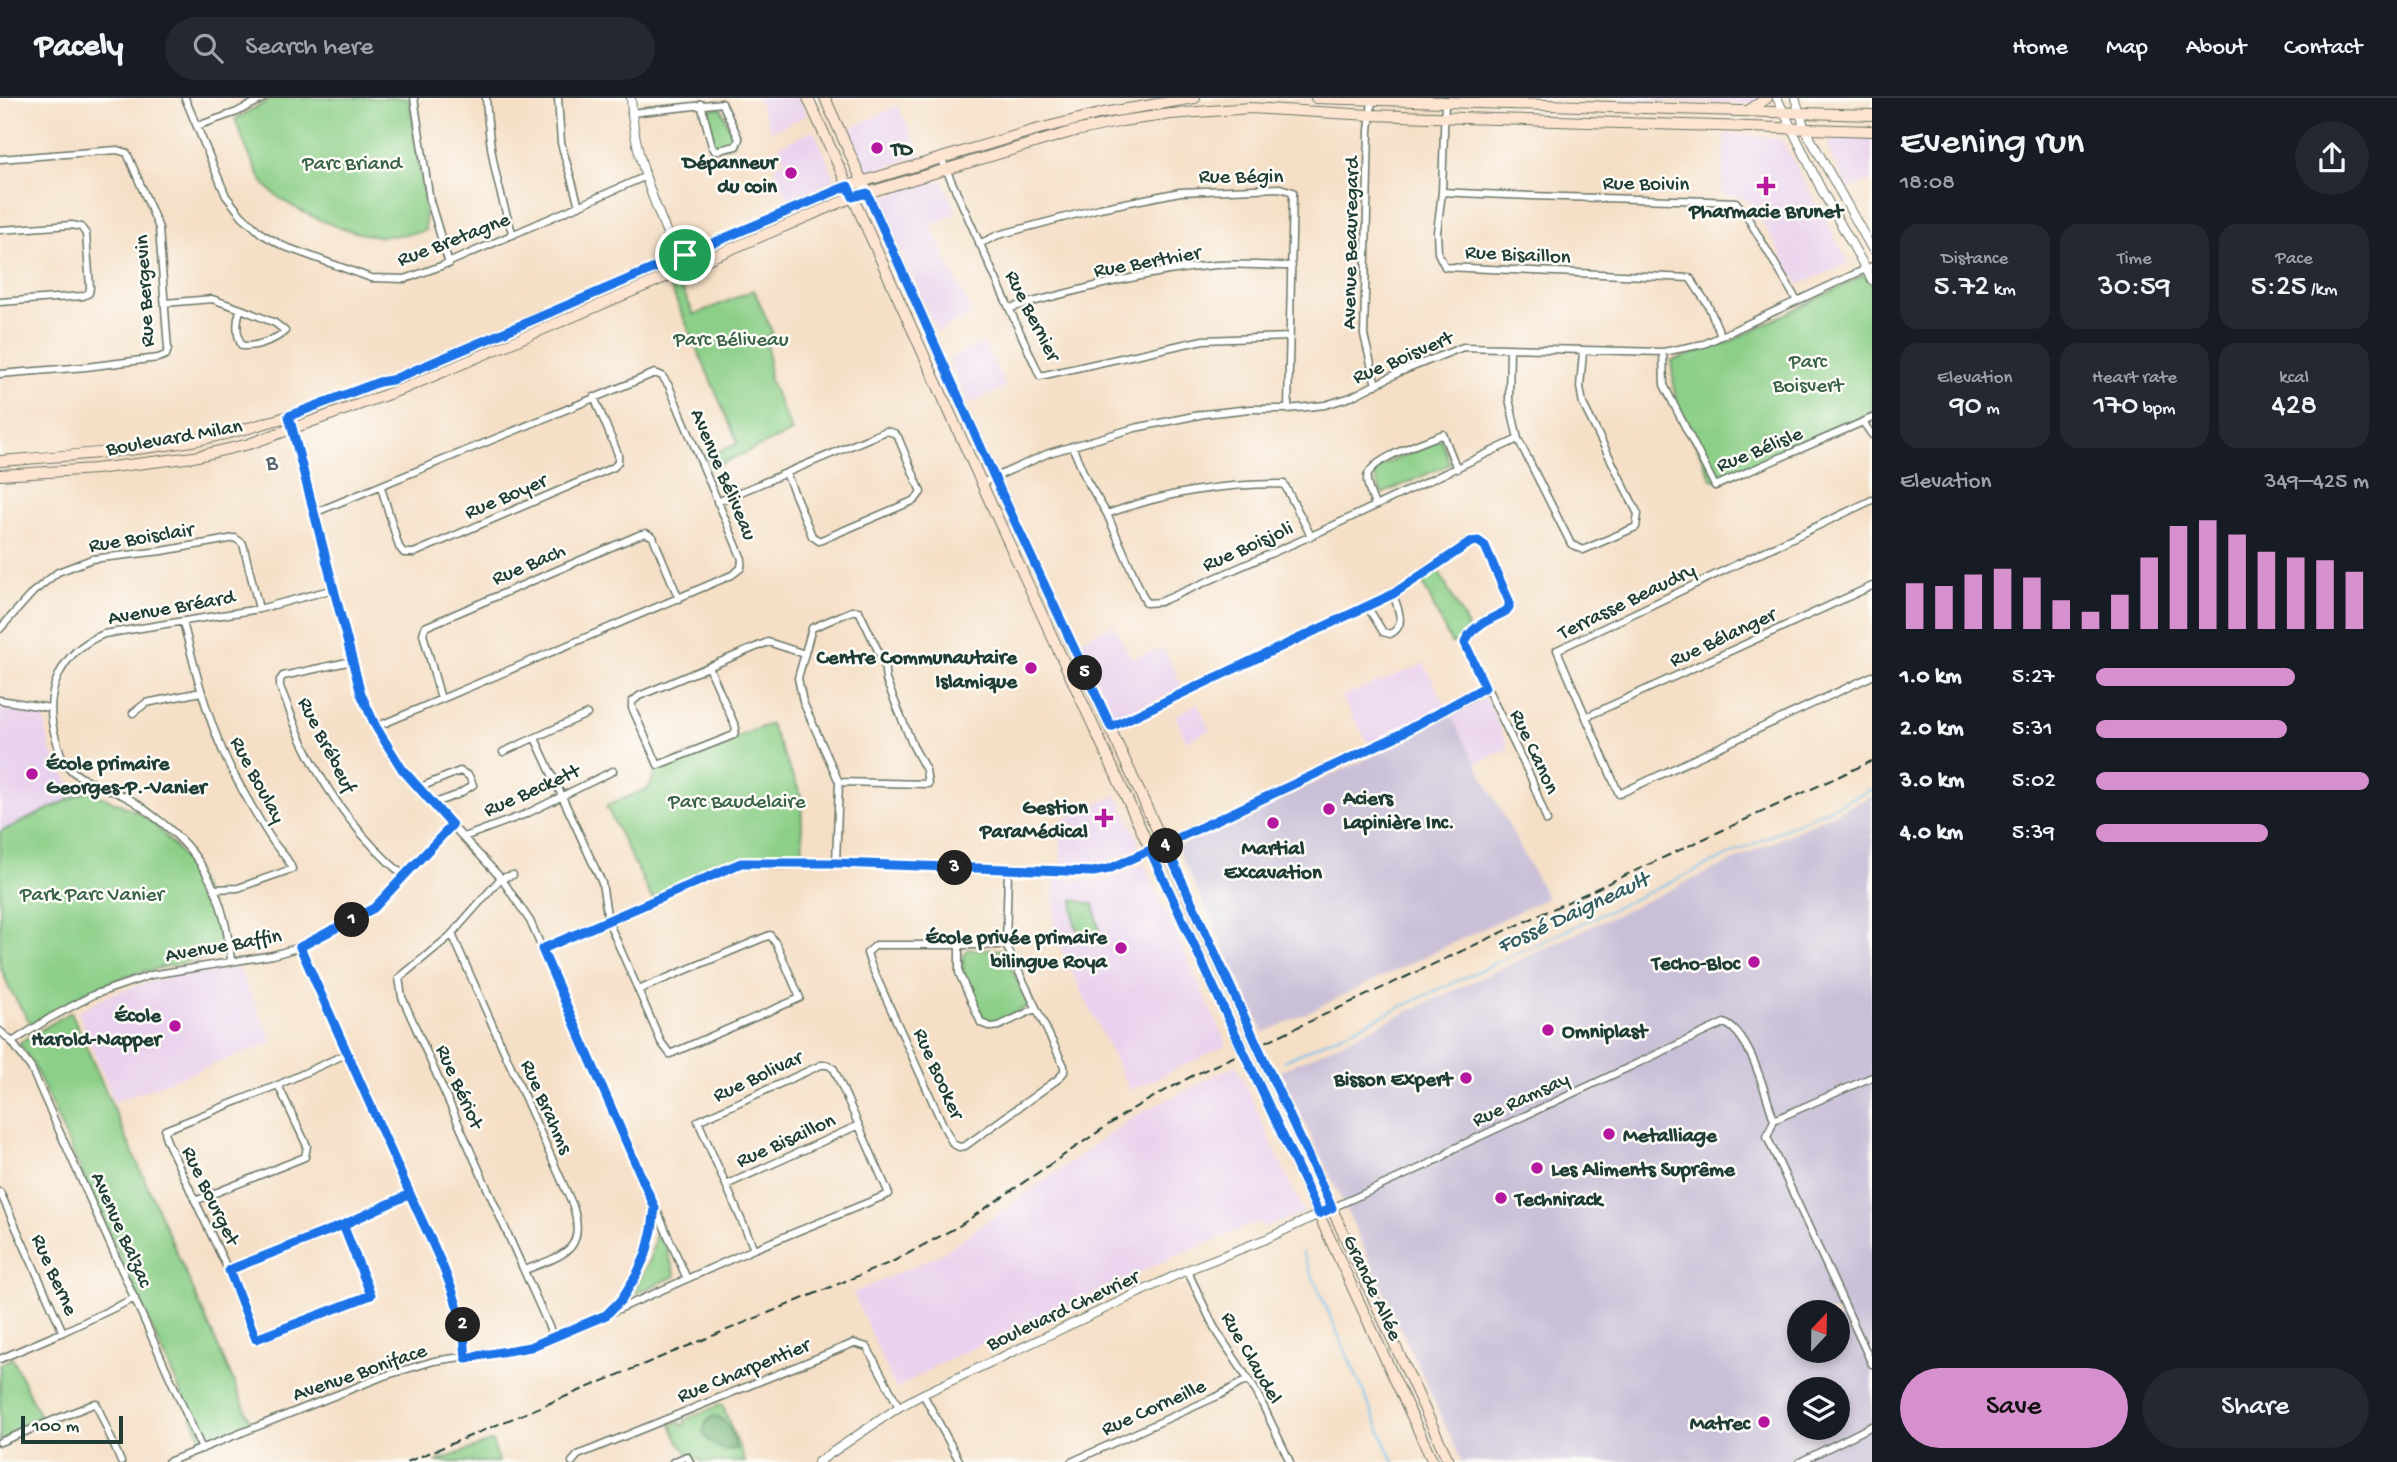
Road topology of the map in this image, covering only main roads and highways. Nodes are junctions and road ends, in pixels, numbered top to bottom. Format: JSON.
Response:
{"nodes":[{"id":1,"x":808,"y":98,"type":"edge"},
{"id":2,"x":825,"y":98,"type":"edge"},
{"id":3,"x":1195,"y":98,"type":"edge"},
{"id":4,"x":1316,"y":98,"type":"edge"},
{"id":5,"x":1767,"y":98,"type":"edge"},
{"id":6,"x":1633,"y":109,"type":"junction"},
{"id":7,"x":1746,"y":112,"type":"junction"},
{"id":8,"x":1872,"y":116,"type":"edge"},
{"id":9,"x":1633,"y":123,"type":"junction"},
{"id":10,"x":1872,"y":131,"type":"edge"},
{"id":11,"x":862,"y":182,"type":"junction"},
{"id":12,"x":848,"y":186,"type":"junction"},
{"id":13,"x":867,"y":193,"type":"junction"},
{"id":14,"x":853,"y":197,"type":"junction"},
{"id":15,"x":0,"y":461,"type":"edge"},
{"id":16,"x":0,"y":475,"type":"edge"},
{"id":17,"x":1433,"y":1462,"type":"edge"},
{"id":18,"x":1449,"y":1462,"type":"edge"}],
"edges":[{"from":1,"to":12,"type":"main road","name":"Grande Allée"},
{"from":2,"to":11,"type":"main road","name":"Grande Allée"},
{"from":3,"to":11,"type":"main road","name":"Boulevard Milan"},
{"from":4,"to":6,"type":"main road"},
{"from":5,"to":7,"type":"main road"},
{"from":6,"to":7,"type":"main road"},
{"from":6,"to":9,"type":"main road"},
{"from":7,"to":8,"type":"main road"},
{"from":9,"to":10,"type":"main road","name":"Boulevard Milan"},
{"from":9,"to":13,"type":"main road","name":"Boulevard Milan"},
{"from":11,"to":12,"type":"main road","name":"Boulevard Milan"},
{"from":11,"to":13,"type":"main road","name":"Grande Allée"},
{"from":12,"to":14,"type":"main road","name":"Grande Allée"},
{"from":12,"to":15,"type":"main road","name":"Boulevard Milan"},
{"from":13,"to":14,"type":"main road","name":"Boulevard Milan"},
{"from":13,"to":18,"type":"main road","name":"Grande Allée"},
{"from":14,"to":16,"type":"main road","name":"Boulevard Milan"},
{"from":14,"to":17,"type":"main road","name":"Grande Allée"}]}
